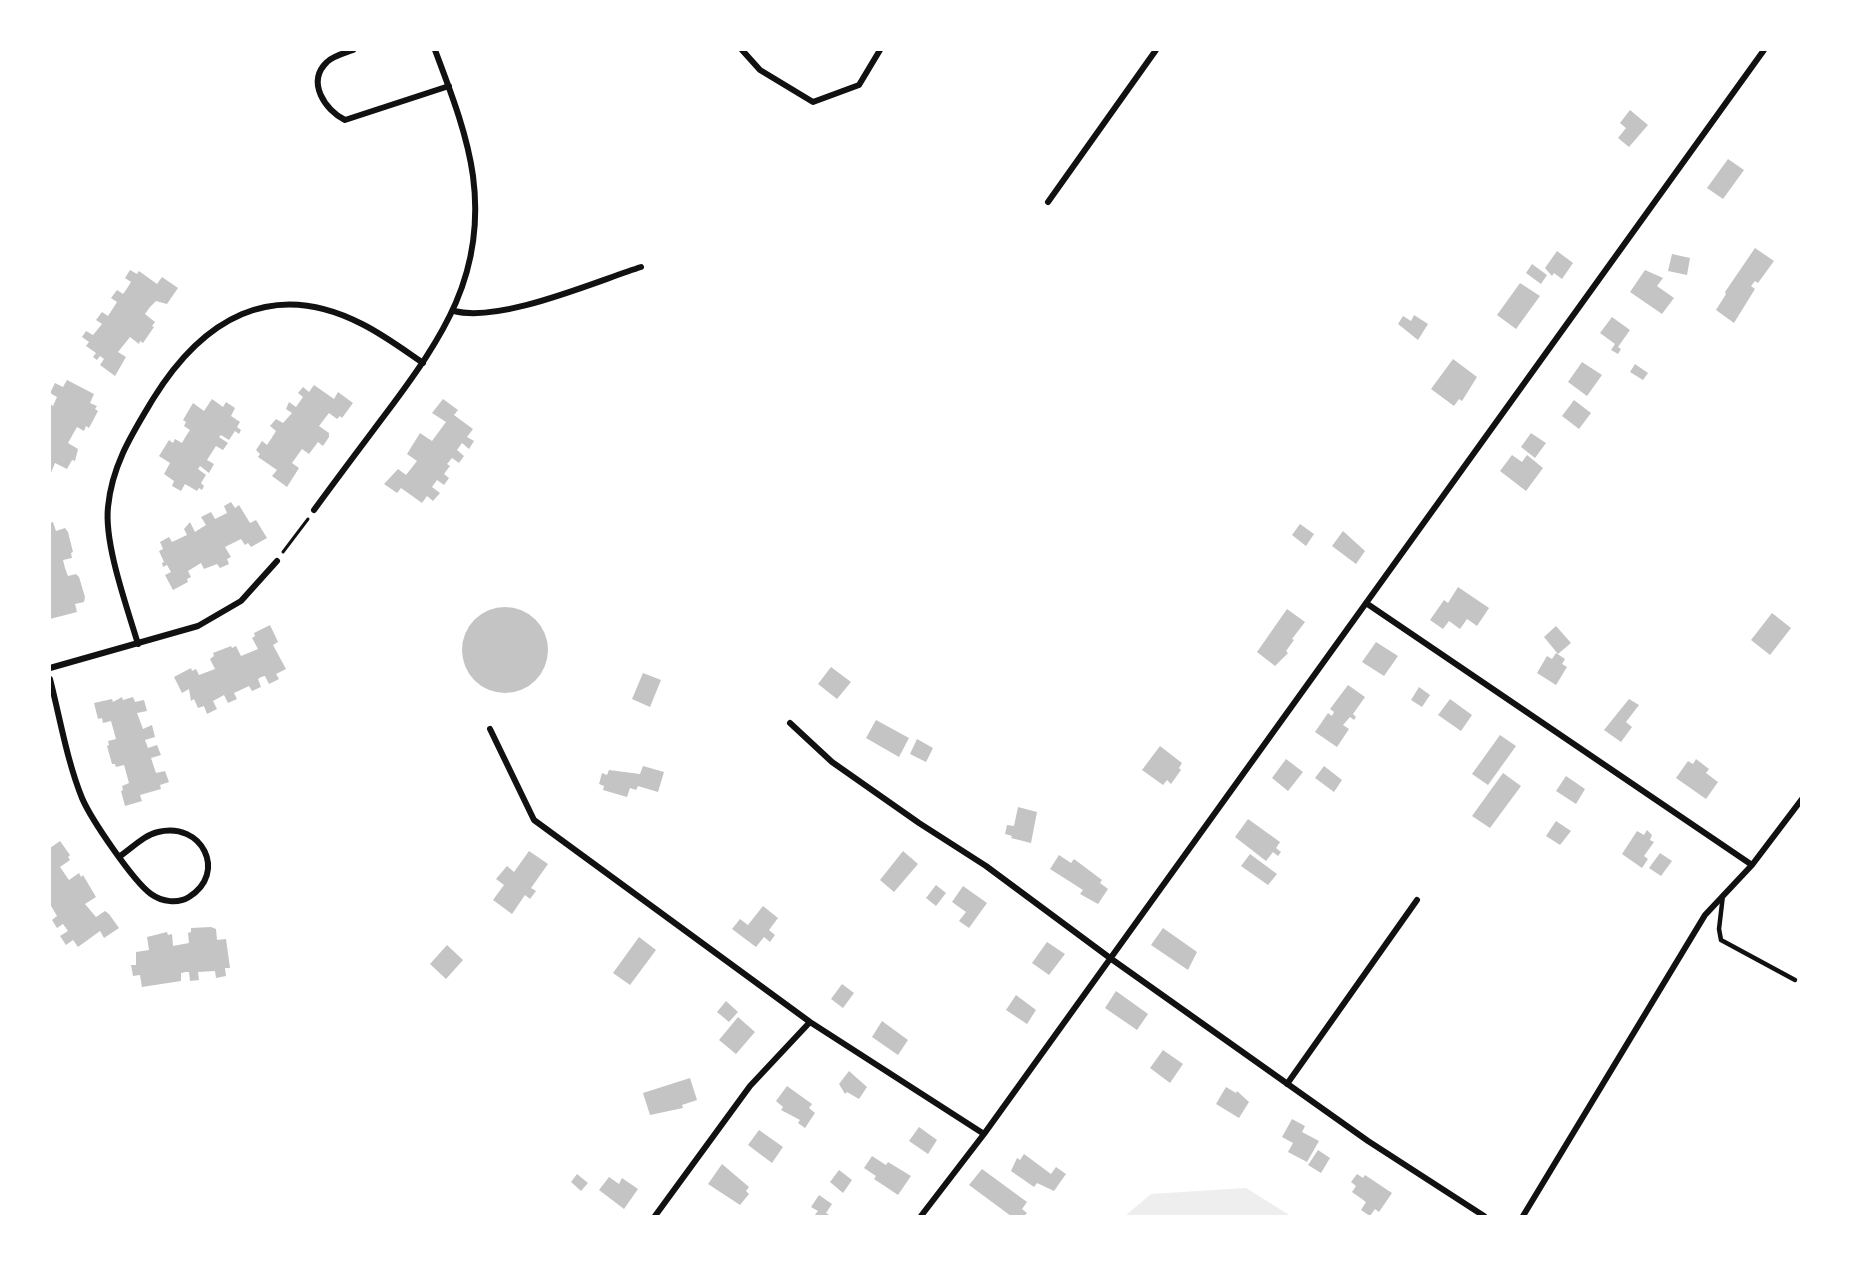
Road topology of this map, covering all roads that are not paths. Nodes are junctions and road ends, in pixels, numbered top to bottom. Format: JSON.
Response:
{"nodes":[{"id":1,"x":353,"y":50,"type":"edge"},
{"id":2,"x":435,"y":50,"type":"edge"},
{"id":3,"x":742,"y":50,"type":"edge"},
{"id":4,"x":880,"y":50,"type":"edge"},
{"id":5,"x":1156,"y":50,"type":"edge"},
{"id":6,"x":1764,"y":50,"type":"edge"},
{"id":7,"x":448,"y":86,"type":"junction"},
{"id":8,"x":1048,"y":202,"type":"dead end"},
{"id":9,"x":641,"y":267,"type":"dead end"},
{"id":10,"x":454,"y":311,"type":"junction"},
{"id":11,"x":423,"y":363,"type":"junction"},
{"id":12,"x":314,"y":510,"type":"road end"},
{"id":13,"x":277,"y":561,"type":"road end"},
{"id":14,"x":1366,"y":603,"type":"junction"},
{"id":15,"x":138,"y":644,"type":"junction"},
{"id":16,"x":50,"y":668,"type":"edge"},
{"id":17,"x":50,"y":679,"type":"edge"},
{"id":18,"x":790,"y":723,"type":"dead end"},
{"id":19,"x":490,"y":729,"type":"dead end"},
{"id":20,"x":1802,"y":799,"type":"edge"},
{"id":21,"x":120,"y":856,"type":"junction"},
{"id":22,"x":1752,"y":865,"type":"junction"},
{"id":23,"x":1723,"y":893,"type":"junction"},
{"id":24,"x":1417,"y":900,"type":"dead end"},
{"id":25,"x":1110,"y":958,"type":"junction"},
{"id":26,"x":1795,"y":980,"type":"dead end"},
{"id":27,"x":810,"y":1022,"type":"junction"},
{"id":28,"x":1287,"y":1084,"type":"junction"},
{"id":29,"x":984,"y":1134,"type":"junction"},
{"id":30,"x":654,"y":1216,"type":"edge"},
{"id":31,"x":921,"y":1216,"type":"edge"},
{"id":32,"x":1485,"y":1216,"type":"edge"},
{"id":33,"x":1523,"y":1216,"type":"edge"}],
"edges":[{"from":1,"to":7,"type":"street"},
{"from":2,"to":7,"type":"street"},
{"from":3,"to":4,"type":"street"},
{"from":5,"to":8,"type":"street"},
{"from":6,"to":14,"type":"street"},
{"from":7,"to":10,"type":"street"},
{"from":9,"to":10,"type":"street"},
{"from":10,"to":11,"type":"street"},
{"from":11,"to":12,"type":"street"},
{"from":11,"to":15,"type":"street"},
{"from":13,"to":15,"type":"street"},
{"from":14,"to":22,"type":"street"},
{"from":14,"to":25,"type":"street"},
{"from":15,"to":16,"type":"street"},
{"from":17,"to":21,"type":"street"},
{"from":18,"to":25,"type":"street"},
{"from":19,"to":27,"type":"street"},
{"from":20,"to":22,"type":"street"},
{"from":21,"to":21,"type":"street"},
{"from":22,"to":23,"type":"street"},
{"from":23,"to":26,"type":"lane"},
{"from":23,"to":33,"type":"street"},
{"from":24,"to":28,"type":"street"},
{"from":25,"to":28,"type":"street"},
{"from":25,"to":29,"type":"street"},
{"from":27,"to":29,"type":"street"},
{"from":27,"to":30,"type":"street"},
{"from":28,"to":32,"type":"street"},
{"from":29,"to":31,"type":"street"}]}
